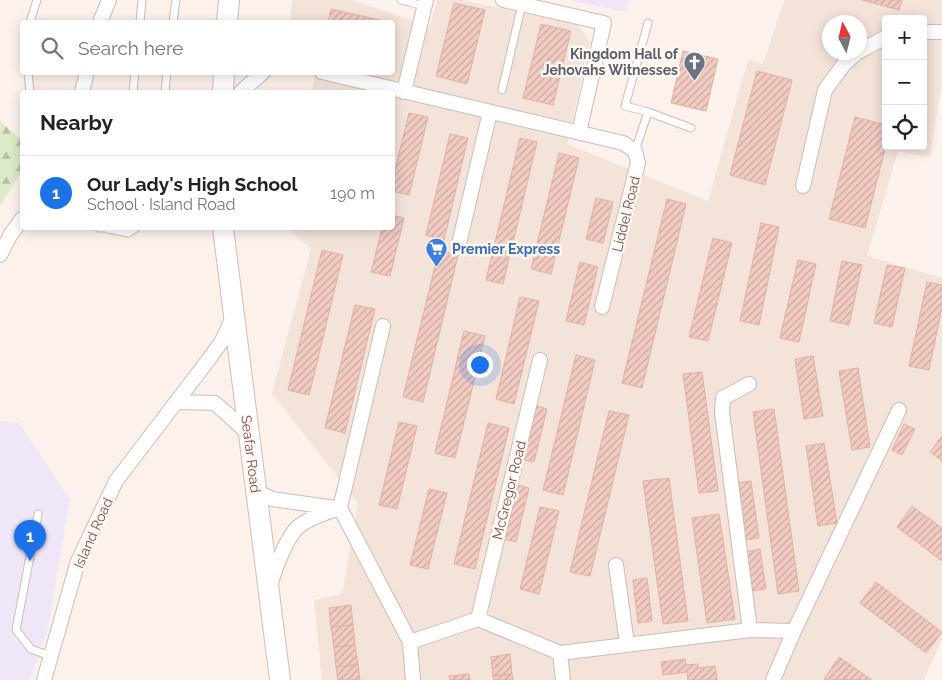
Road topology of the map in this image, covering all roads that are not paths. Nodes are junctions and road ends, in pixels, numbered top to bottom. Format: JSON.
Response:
{"nodes":[{"id":1,"x":37,"y":0,"type":"edge"},
{"id":2,"x":109,"y":0,"type":"edge"},
{"id":3,"x":142,"y":0,"type":"edge"},
{"id":4,"x":176,"y":0,"type":"edge"},
{"id":5,"x":228,"y":0,"type":"edge"},
{"id":6,"x":401,"y":0,"type":"edge"},
{"id":7,"x":503,"y":0,"type":"edge"},
{"id":8,"x":425,"y":3,"type":"edge"},
{"id":9,"x":522,"y":4,"type":"junction"},
{"id":10,"x":31,"y":20,"type":"edge"},
{"id":11,"x":101,"y":20,"type":"edge"},
{"id":12,"x":140,"y":20,"type":"edge"},
{"id":13,"x":173,"y":20,"type":"edge"},
{"id":14,"x":227,"y":20,"type":"edge"},
{"id":15,"x":648,"y":23,"type":"dead end"},
{"id":16,"x":927,"y":32,"type":"edge"},
{"id":17,"x":942,"y":32,"type":"edge"},
{"id":18,"x":882,"y":39,"type":"edge"},
{"id":19,"x":867,"y":47,"type":"edge"},
{"id":20,"x":849,"y":60,"type":"edge"},
{"id":21,"x":28,"y":75,"type":"edge"},
{"id":22,"x":86,"y":75,"type":"edge"},
{"id":23,"x":135,"y":75,"type":"edge"},
{"id":24,"x":167,"y":75,"type":"edge"},
{"id":25,"x":224,"y":75,"type":"edge"},
{"id":26,"x":260,"y":75,"type":"edge"},
{"id":27,"x":331,"y":75,"type":"edge"},
{"id":28,"x":374,"y":89,"type":"edge"},
{"id":29,"x":30,"y":90,"type":"edge"},
{"id":30,"x":82,"y":90,"type":"edge"},
{"id":31,"x":133,"y":90,"type":"edge"},
{"id":32,"x":165,"y":90,"type":"edge"},
{"id":33,"x":223,"y":90,"type":"edge"},
{"id":34,"x":243,"y":90,"type":"edge"},
{"id":35,"x":502,"y":90,"type":"dead end"},
{"id":36,"x":395,"y":91,"type":"edge"},
{"id":37,"x":404,"y":92,"type":"junction"},
{"id":38,"x":490,"y":112,"type":"junction"},
{"id":39,"x":648,"y":112,"type":"junction"},
{"id":40,"x":691,"y":128,"type":"dead end"},
{"id":41,"x":579,"y":132,"type":"junction"},
{"id":42,"x":635,"y":150,"type":"junction"},
{"id":43,"x":803,"y":186,"type":"dead end"},
{"id":44,"x":20,"y":222,"type":"edge"},
{"id":45,"x":117,"y":230,"type":"edge"},
{"id":46,"x":133,"y":230,"type":"edge"},
{"id":47,"x":223,"y":230,"type":"edge"},
{"id":48,"x":458,"y":248,"type":"dead end"},
{"id":49,"x":0,"y":255,"type":"edge"},
{"id":50,"x":602,"y":306,"type":"dead end"},
{"id":51,"x":233,"y":317,"type":"junction"},
{"id":52,"x":383,"y":326,"type":"dead end"},
{"id":53,"x":540,"y":360,"type":"dead end"},
{"id":54,"x":749,"y":384,"type":"dead end"},
{"id":55,"x":176,"y":402,"type":"junction"},
{"id":56,"x":900,"y":410,"type":"dead end"},
{"id":57,"x":249,"y":434,"type":"junction"},
{"id":58,"x":256,"y":491,"type":"junction"},
{"id":59,"x":340,"y":508,"type":"junction"},
{"id":60,"x":38,"y":514,"type":"dead end"},
{"id":61,"x":616,"y":565,"type":"dead end"},
{"id":62,"x":269,"y":592,"type":"junction"},
{"id":63,"x":478,"y":619,"type":"junction"},
{"id":64,"x":750,"y":630,"type":"junction"},
{"id":65,"x":794,"y":630,"type":"junction"},
{"id":66,"x":410,"y":642,"type":"junction"},
{"id":67,"x":627,"y":644,"type":"junction"},
{"id":68,"x":560,"y":653,"type":"junction"},
{"id":69,"x":50,"y":656,"type":"junction"},
{"id":70,"x":44,"y":680,"type":"edge"},
{"id":71,"x":280,"y":680,"type":"edge"},
{"id":72,"x":413,"y":680,"type":"edge"},
{"id":73,"x":563,"y":680,"type":"edge"},
{"id":74,"x":773,"y":680,"type":"edge"}],
"edges":[{"from":1,"to":10,"type":"lane"},
{"from":2,"to":11,"type":"street"},
{"from":3,"to":12,"type":"lane"},
{"from":4,"to":13,"type":"lane"},
{"from":5,"to":14,"type":"street"},
{"from":6,"to":8,"type":"lane"},
{"from":7,"to":9,"type":"street"},
{"from":8,"to":37,"type":"street"},
{"from":9,"to":35,"type":"lane"},
{"from":9,"to":41,"type":"street"},
{"from":15,"to":39,"type":"lane"},
{"from":16,"to":17,"type":"street"},
{"from":18,"to":19,"type":"street"},
{"from":20,"to":43,"type":"street"},
{"from":21,"to":29,"type":"lane"},
{"from":22,"to":30,"type":"street"},
{"from":23,"to":31,"type":"lane"},
{"from":24,"to":32,"type":"lane"},
{"from":25,"to":33,"type":"street"},
{"from":26,"to":34,"type":"street"},
{"from":27,"to":28,"type":"street"},
{"from":36,"to":37,"type":"street"},
{"from":37,"to":38,"type":"street"},
{"from":38,"to":41,"type":"street"},
{"from":38,"to":48,"type":"street"},
{"from":39,"to":40,"type":"lane"},
{"from":39,"to":42,"type":"lane"},
{"from":41,"to":42,"type":"street"},
{"from":42,"to":50,"type":"street","name":"Liddel Road"},
{"from":44,"to":49,"type":"street"},
{"from":45,"to":46,"type":"lane"},
{"from":47,"to":51,"type":"street","name":"Seafar Road"},
{"from":51,"to":55,"type":"street","name":"Island Road"},
{"from":51,"to":57,"type":"street","name":"Seafar Road"},
{"from":52,"to":59,"type":"street"},
{"from":53,"to":63,"type":"street","name":"McGregor Road"},
{"from":54,"to":64,"type":"street"},
{"from":55,"to":57,"type":"street"},
{"from":55,"to":69,"type":"street","name":"Island Road"},
{"from":56,"to":65,"type":"street"},
{"from":57,"to":58,"type":"street","name":"Seafar Road"},
{"from":58,"to":59,"type":"street"},
{"from":58,"to":62,"type":"street","name":"Seafar Road"},
{"from":59,"to":62,"type":"street"},
{"from":59,"to":66,"type":"street"},
{"from":60,"to":69,"type":"lane"},
{"from":61,"to":67,"type":"street"},
{"from":62,"to":71,"type":"street","name":"Seafar Road"},
{"from":63,"to":66,"type":"street"},
{"from":63,"to":68,"type":"street"},
{"from":64,"to":65,"type":"street"},
{"from":64,"to":67,"type":"street"},
{"from":65,"to":74,"type":"street"},
{"from":66,"to":72,"type":"street"},
{"from":67,"to":68,"type":"street"},
{"from":68,"to":73,"type":"street"},
{"from":69,"to":70,"type":"street","name":"Island Road"}]}
